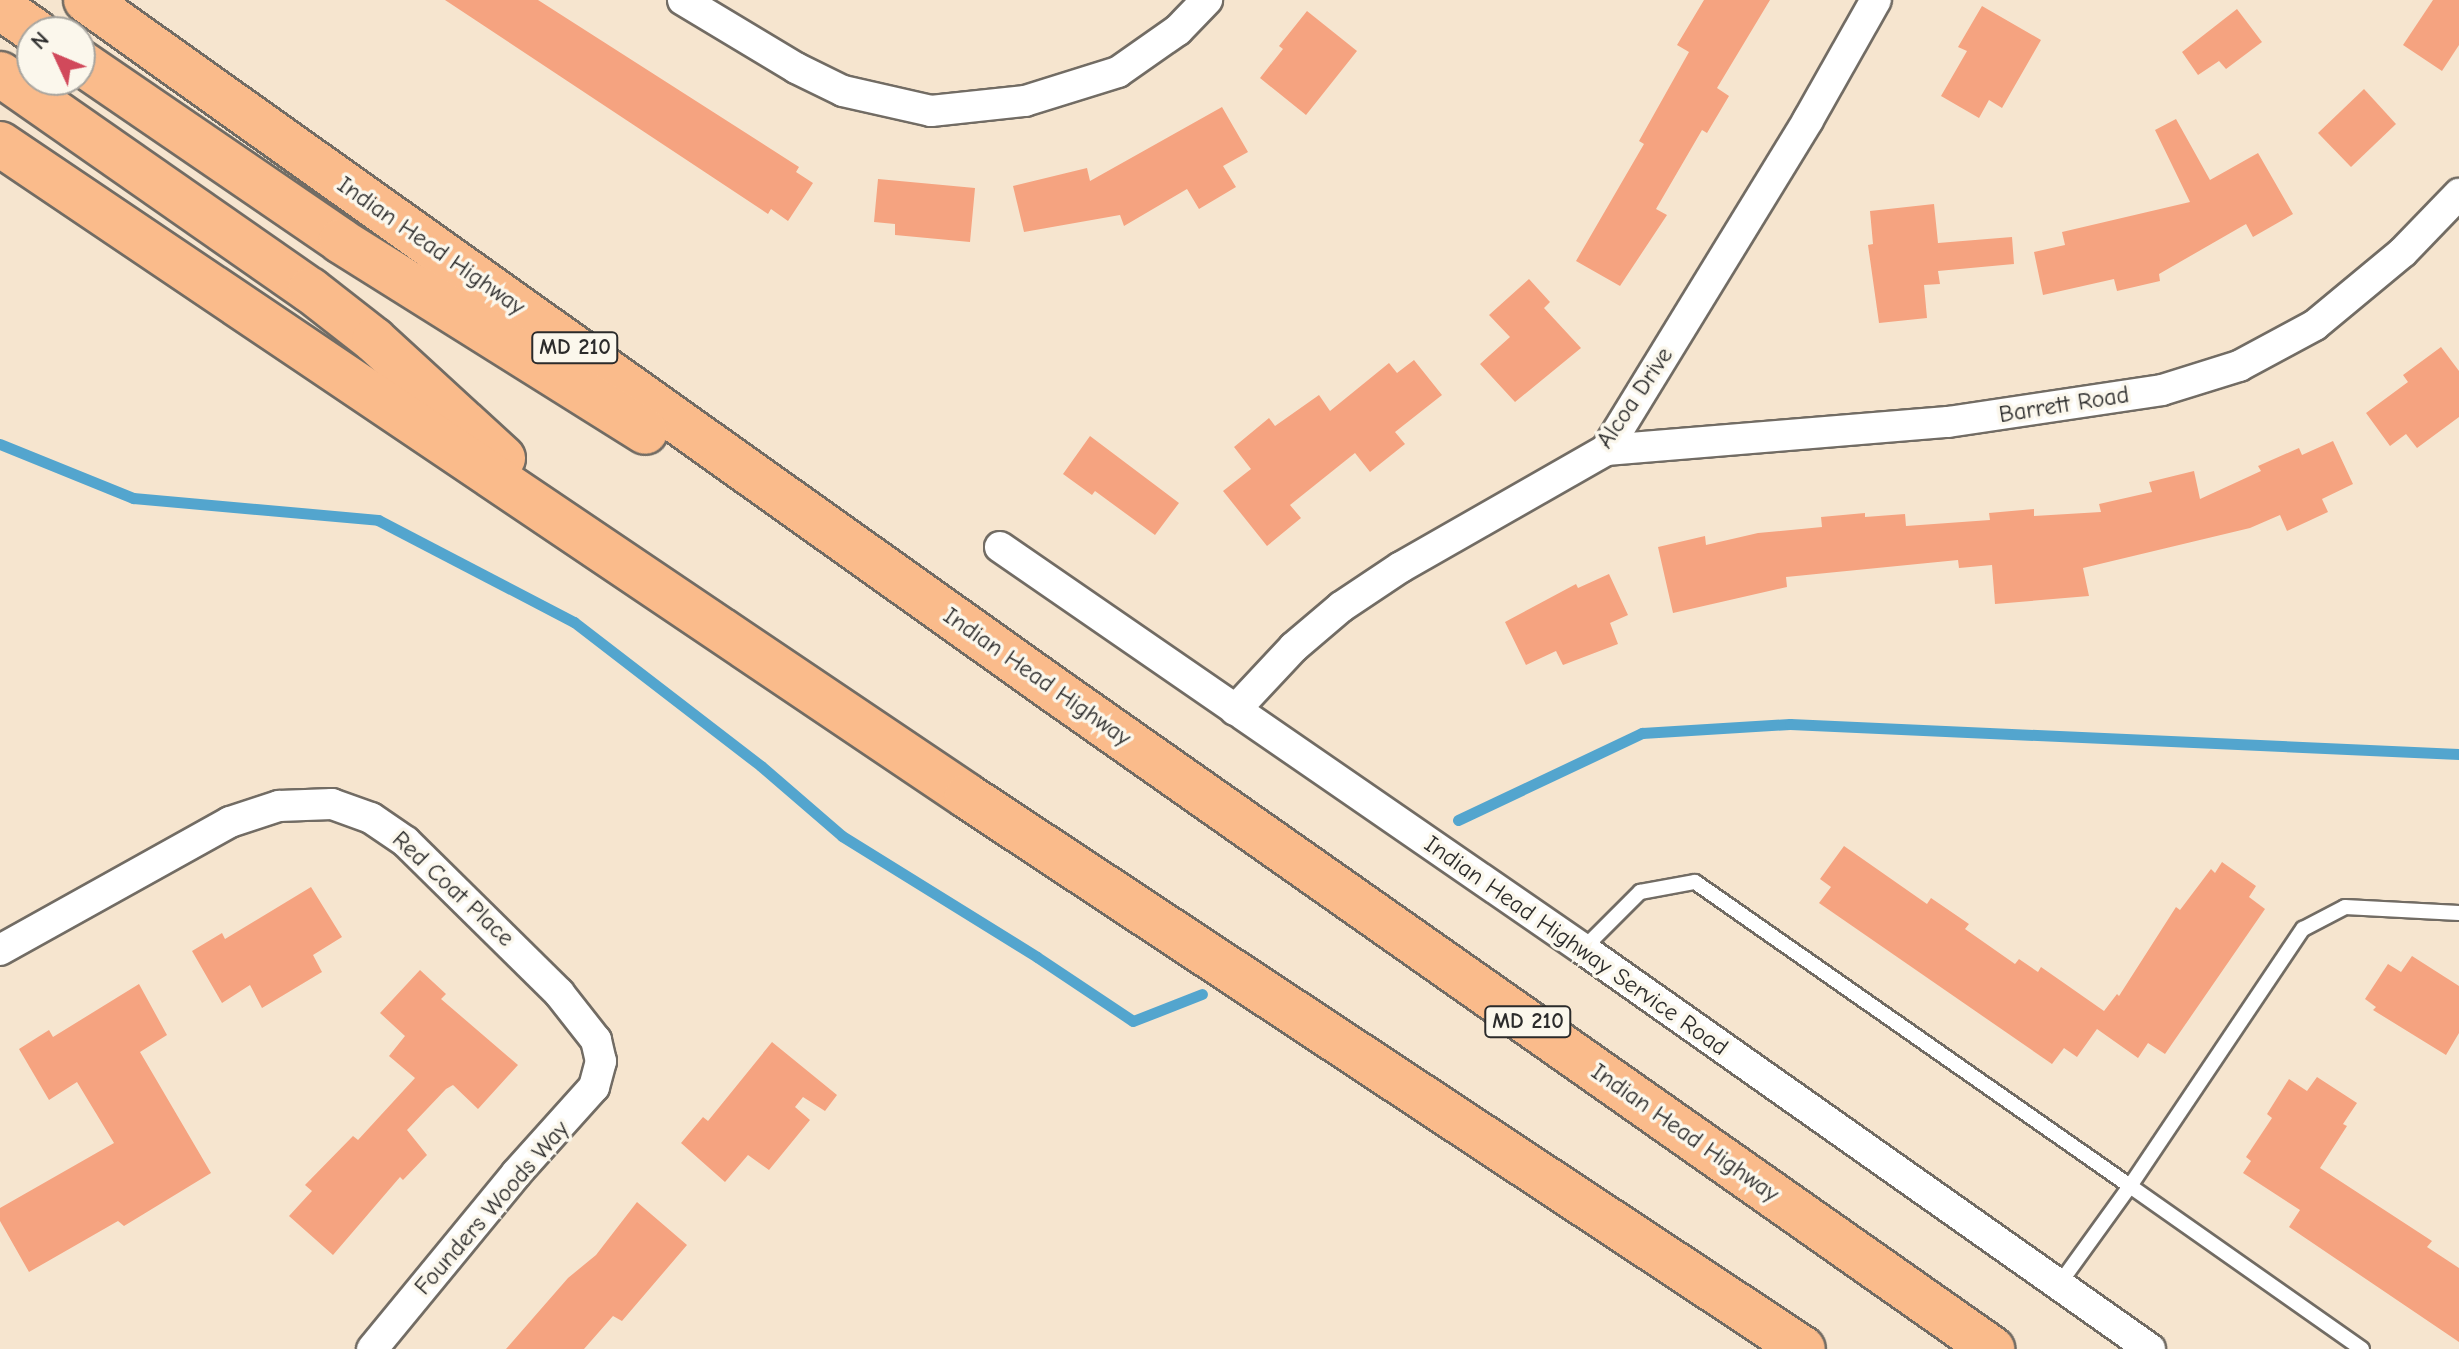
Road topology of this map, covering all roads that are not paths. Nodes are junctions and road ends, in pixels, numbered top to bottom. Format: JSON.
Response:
{"nodes":[{"id":1,"x":86,"y":0,"type":"edge"},
{"id":2,"x":683,"y":0,"type":"edge"},
{"id":3,"x":1207,"y":0,"type":"edge"},
{"id":4,"x":1876,"y":0,"type":"edge"},
{"id":5,"x":96,"y":73,"type":"edge"},
{"id":6,"x":0,"y":74,"type":"edge"},
{"id":7,"x":0,"y":144,"type":"edge"},
{"id":8,"x":2459,"y":194,"type":"edge"},
{"id":9,"x":1606,"y":450,"type":"junction"},
{"id":10,"x":1000,"y":547,"type":"dead end"},
{"id":11,"x":615,"y":559,"type":"junction"},
{"id":12,"x":1063,"y":696,"type":"junction"},
{"id":13,"x":1235,"y":710,"type":"junction"},
{"id":14,"x":2459,"y":913,"type":"edge"},
{"id":15,"x":1583,"y":949,"type":"junction"},
{"id":16,"x":0,"y":950,"type":"edge"},
{"id":17,"x":601,"y":1061,"type":"joint"},
{"id":18,"x":2130,"y":1186,"type":"junction"},
{"id":19,"x":2058,"y":1286,"type":"junction"},
{"id":20,"x":372,"y":1349,"type":"edge"},
{"id":21,"x":1803,"y":1349,"type":"edge"},
{"id":22,"x":1992,"y":1349,"type":"edge"},
{"id":23,"x":2150,"y":1349,"type":"edge"},
{"id":24,"x":2362,"y":1349,"type":"edge"}],
"edges":[{"from":1,"to":12,"type":"highway","name":"Indian Head Highway","number":"MD 210"},
{"from":2,"to":3,"type":"street"},
{"from":4,"to":9,"type":"street","name":"Alcoa Drive"},
{"from":5,"to":12,"type":"highway"},
{"from":6,"to":11,"type":"highway"},
{"from":7,"to":11,"type":"highway"},
{"from":8,"to":9,"type":"street","name":"Barrett Road"},
{"from":9,"to":13,"type":"street","name":"Alcoa Drive"},
{"from":10,"to":13,"type":"street","name":"Indian Head Highway Service Road"},
{"from":11,"to":21,"type":"highway"},
{"from":12,"to":22,"type":"highway","name":"Indian Head Highway","number":"MD 210"},
{"from":13,"to":15,"type":"street","name":"Indian Head Highway Service Road"},
{"from":14,"to":18,"type":"lane"},
{"from":15,"to":18,"type":"lane"},
{"from":15,"to":19,"type":"street","name":"Indian Head Highway Service Road"},
{"from":16,"to":17,"type":"street","name":"Red Coat Place"},
{"from":17,"to":20,"type":"street","name":"Founders Woods Way"},
{"from":18,"to":19,"type":"lane"},
{"from":18,"to":24,"type":"lane"},
{"from":19,"to":23,"type":"street","name":"Indian Head Highway Service Road"}]}
